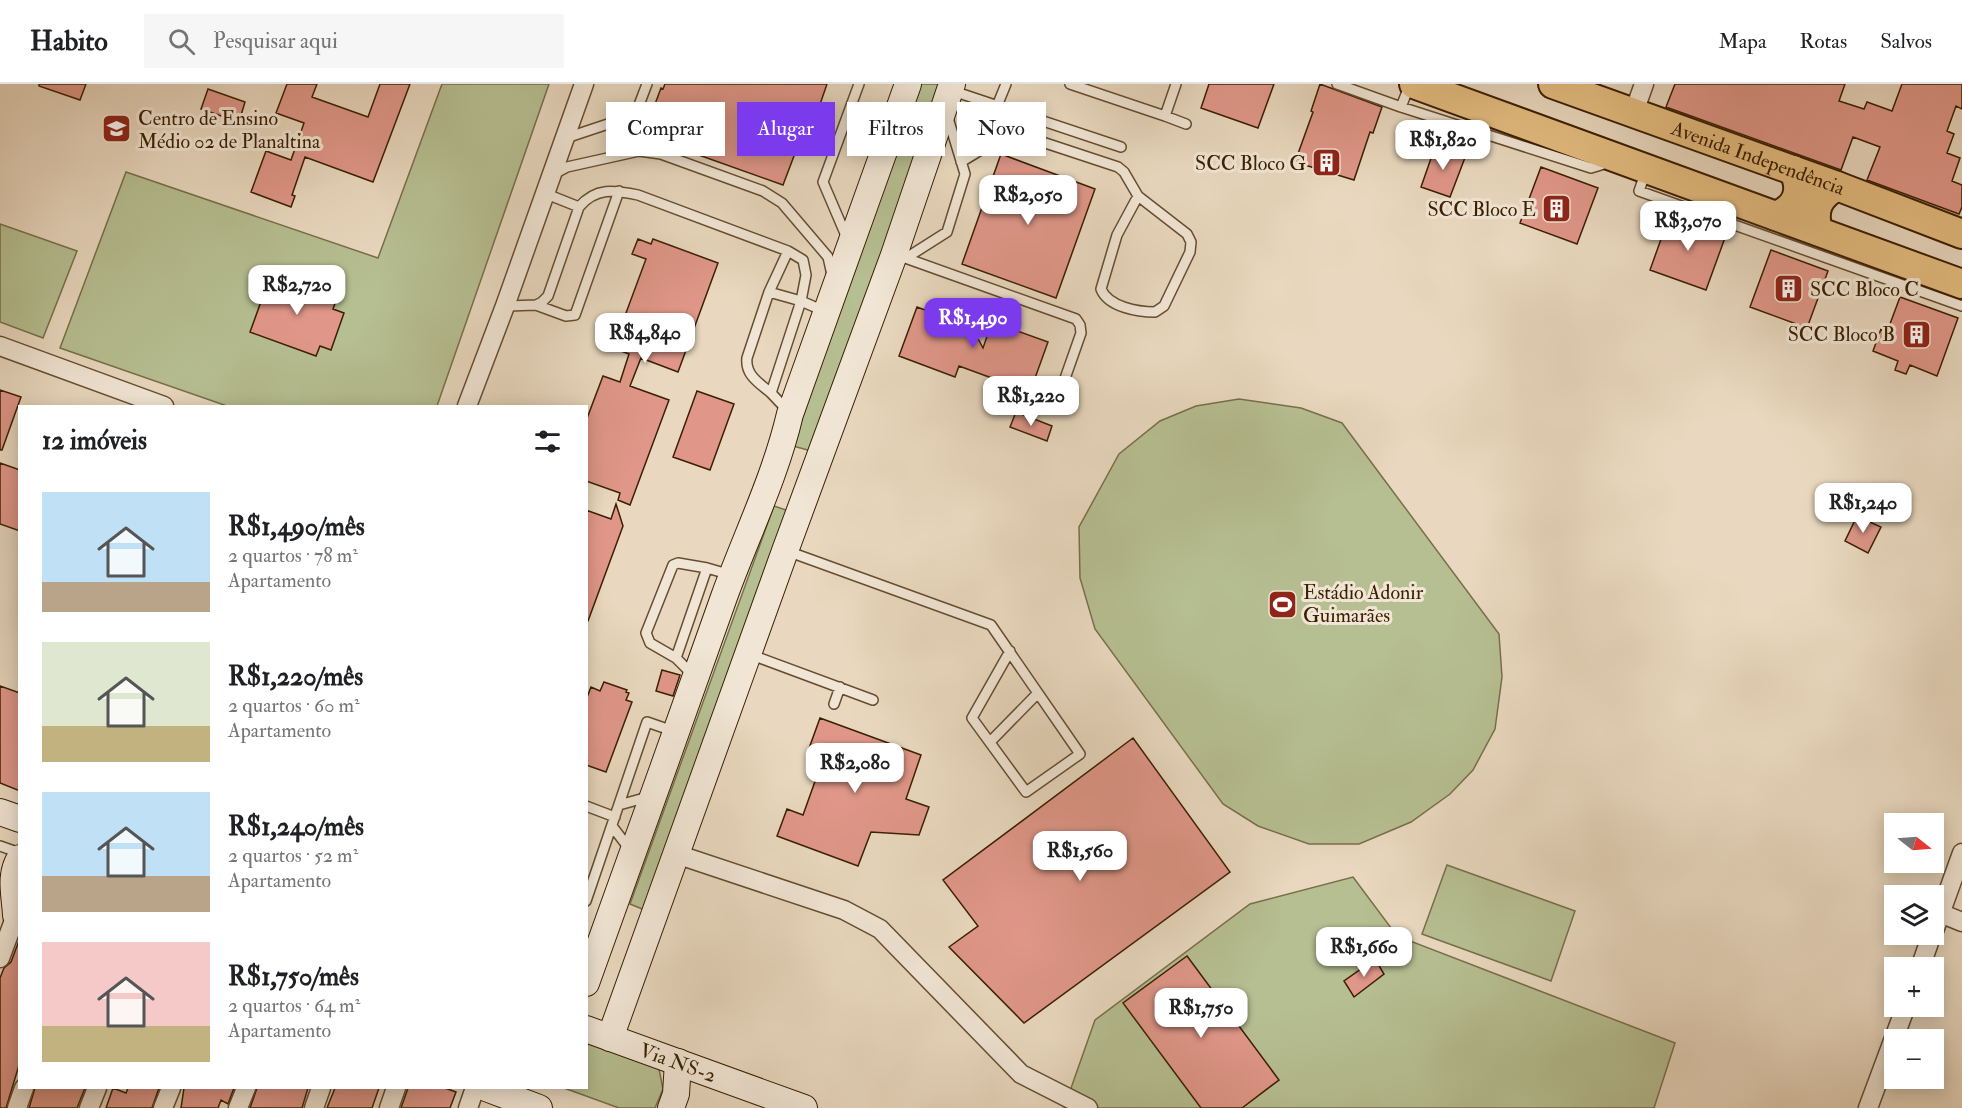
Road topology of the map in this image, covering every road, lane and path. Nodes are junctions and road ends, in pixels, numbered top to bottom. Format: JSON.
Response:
{"nodes":[{"id":1,"x":584,"y":84,"type":"edge"},
{"id":2,"x":646,"y":84,"type":"edge"},
{"id":3,"x":859,"y":84,"type":"edge"},
{"id":4,"x":908,"y":84,"type":"edge"},
{"id":5,"x":1006,"y":84,"type":"edge"},
{"id":6,"x":1070,"y":84,"type":"edge"},
{"id":7,"x":1176,"y":84,"type":"edge"},
{"id":8,"x":1337,"y":84,"type":"edge"},
{"id":9,"x":1553,"y":84,"type":"edge"},
{"id":10,"x":1644,"y":84,"type":"edge"},
{"id":11,"x":1408,"y":92,"type":"edge"},
{"id":12,"x":949,"y":94,"type":"edge"},
{"id":13,"x":981,"y":102,"type":"edge"},
{"id":14,"x":999,"y":102,"type":"edge"},
{"id":15,"x":1634,"y":112,"type":"junction"},
{"id":16,"x":1165,"y":116,"type":"junction"},
{"id":17,"x":1046,"y":122,"type":"edge"},
{"id":18,"x":1186,"y":124,"type":"dead end"},
{"id":19,"x":564,"y":139,"type":"junction"},
{"id":20,"x":1121,"y":147,"type":"dead end"},
{"id":21,"x":961,"y":162,"type":"junction"},
{"id":22,"x":1647,"y":168,"type":"junction"},
{"id":23,"x":1793,"y":170,"type":"junction"},
{"id":24,"x":547,"y":185,"type":"junction"},
{"id":25,"x":1837,"y":186,"type":"junction"},
{"id":26,"x":619,"y":191,"type":"junction"},
{"id":27,"x":1138,"y":196,"type":"junction"},
{"id":28,"x":579,"y":207,"type":"junction"},
{"id":29,"x":1776,"y":216,"type":"junction"},
{"id":30,"x":1818,"y":231,"type":"junction"},
{"id":31,"x":1962,"y":234,"type":"edge"},
{"id":32,"x":850,"y":246,"type":"junction"},
{"id":33,"x":788,"y":251,"type":"junction"},
{"id":34,"x":900,"y":256,"type":"junction"},
{"id":35,"x":1878,"y":265,"type":"junction"},
{"id":36,"x":1962,"y":284,"type":"edge"},
{"id":37,"x":835,"y":287,"type":"junction"},
{"id":38,"x":769,"y":292,"type":"junction"},
{"id":39,"x":801,"y":301,"type":"junction"},
{"id":40,"x":536,"y":304,"type":"junction"},
{"id":41,"x":505,"y":306,"type":"junction"},
{"id":42,"x":1962,"y":306,"type":"edge"},
{"id":43,"x":826,"y":312,"type":"junction"},
{"id":44,"x":0,"y":346,"type":"edge"},
{"id":45,"x":771,"y":393,"type":"junction"},
{"id":46,"x":1056,"y":404,"type":"dead end"},
{"id":47,"x":161,"y":405,"type":"edge"},
{"id":48,"x":467,"y":405,"type":"edge"},
{"id":49,"x":790,"y":414,"type":"junction"},
{"id":50,"x":782,"y":450,"type":"junction"},
{"id":51,"x":816,"y":465,"type":"junction"},
{"id":52,"x":765,"y":497,"type":"junction"},
{"id":53,"x":800,"y":511,"type":"junction"},
{"id":54,"x":785,"y":550,"type":"junction"},
{"id":55,"x":707,"y":568,"type":"junction"},
{"id":56,"x":732,"y":575,"type":"junction"},
{"id":57,"x":1010,"y":651,"type":"junction"},
{"id":58,"x":748,"y":653,"type":"junction"},
{"id":59,"x":676,"y":658,"type":"junction"},
{"id":60,"x":695,"y":678,"type":"junction"},
{"id":61,"x":840,"y":687,"type":"junction"},
{"id":62,"x":1038,"y":693,"type":"junction"},
{"id":63,"x":873,"y":700,"type":"dead end"},
{"id":64,"x":834,"y":704,"type":"dead end"},
{"id":65,"x":676,"y":732,"type":"junction"},
{"id":66,"x":990,"y":742,"type":"junction"},
{"id":67,"x":654,"y":795,"type":"junction"},
{"id":68,"x":619,"y":805,"type":"junction"},
{"id":69,"x":588,"y":807,"type":"edge"},
{"id":70,"x":0,"y":812,"type":"edge"},
{"id":71,"x":18,"y":818,"type":"edge"},
{"id":72,"x":614,"y":822,"type":"junction"},
{"id":73,"x":0,"y":846,"type":"edge"},
{"id":74,"x":18,"y":852,"type":"edge"},
{"id":75,"x":1962,"y":853,"type":"edge"},
{"id":76,"x":633,"y":854,"type":"junction"},
{"id":77,"x":676,"y":854,"type":"junction"},
{"id":78,"x":13,"y":871,"type":"edge"},
{"id":79,"x":588,"y":895,"type":"edge"},
{"id":80,"x":1944,"y":902,"type":"edge"},
{"id":81,"x":616,"y":903,"type":"junction"},
{"id":82,"x":12,"y":913,"type":"edge"},
{"id":83,"x":1944,"y":915,"type":"edge"},
{"id":84,"x":653,"y":922,"type":"junction"},
{"id":85,"x":1962,"y":922,"type":"edge"},
{"id":86,"x":0,"y":958,"type":"edge"},
{"id":87,"x":589,"y":969,"type":"edge"},
{"id":88,"x":1902,"y":1017,"type":"edge"},
{"id":89,"x":598,"y":1034,"type":"edge"},
{"id":90,"x":678,"y":1062,"type":"junction"},
{"id":91,"x":24,"y":1089,"type":"edge"},
{"id":92,"x":97,"y":1089,"type":"edge"},
{"id":93,"x":171,"y":1089,"type":"edge"},
{"id":94,"x":246,"y":1089,"type":"edge"},
{"id":95,"x":321,"y":1089,"type":"edge"},
{"id":96,"x":396,"y":1089,"type":"edge"},
{"id":97,"x":475,"y":1089,"type":"edge"},
{"id":98,"x":489,"y":1089,"type":"edge"},
{"id":99,"x":17,"y":1108,"type":"edge"},
{"id":100,"x":89,"y":1108,"type":"edge"},
{"id":101,"x":163,"y":1108,"type":"edge"},
{"id":102,"x":238,"y":1108,"type":"edge"},
{"id":103,"x":314,"y":1108,"type":"edge"},
{"id":104,"x":389,"y":1108,"type":"edge"},
{"id":105,"x":468,"y":1108,"type":"edge"},
{"id":106,"x":539,"y":1108,"type":"edge"},
{"id":107,"x":671,"y":1108,"type":"edge"},
{"id":108,"x":804,"y":1108,"type":"edge"},
{"id":109,"x":1088,"y":1108,"type":"edge"},
{"id":110,"x":1868,"y":1108,"type":"edge"}],
"edges":[{"from":1,"to":19,"type":"street"},
{"from":2,"to":19,"type":"lane"},
{"from":3,"to":32,"type":"lane"},
{"from":4,"to":32,"type":"street"},
{"from":5,"to":14,"type":"lane"},
{"from":6,"to":16,"type":"lane"},
{"from":7,"to":16,"type":"lane"},
{"from":8,"to":11,"type":"lane"},
{"from":9,"to":15,"type":"main road","name":"Avenida Independência"},
{"from":10,"to":15,"type":"street"},
{"from":11,"to":22,"type":"main road"},
{"from":12,"to":13,"type":"lane"},
{"from":12,"to":21,"type":"lane"},
{"from":12,"to":34,"type":"street"},
{"from":15,"to":23,"type":"main road","name":"Avenida Independência"},
{"from":16,"to":18,"type":"lane"},
{"from":17,"to":20,"type":"lane"},
{"from":19,"to":24,"type":"street"},
{"from":21,"to":27,"type":"lane"},
{"from":21,"to":34,"type":"lane"},
{"from":22,"to":29,"type":"main road"},
{"from":22,"to":35,"type":"lane"},
{"from":23,"to":25,"type":"main road","name":"Avenida Independência"},
{"from":23,"to":29,"type":"main road"},
{"from":24,"to":28,"type":"lane"},
{"from":24,"to":37,"type":"lane"},
{"from":24,"to":41,"type":"street"},
{"from":25,"to":30,"type":"main road"},
{"from":25,"to":31,"type":"main road","name":"Avenida Independência"},
{"from":26,"to":28,"type":"lane"},
{"from":26,"to":33,"type":"lane"},
{"from":26,"to":40,"type":"lane"},
{"from":27,"to":27,"type":"lane"},
{"from":28,"to":40,"type":"lane"},
{"from":29,"to":30,"type":"main road"},
{"from":30,"to":35,"type":"main road"},
{"from":32,"to":37,"type":"street"},
{"from":33,"to":38,"type":"lane"},
{"from":33,"to":39,"type":"lane"},
{"from":34,"to":46,"type":"lane"},
{"from":34,"to":51,"type":"street"},
{"from":35,"to":36,"type":"main road"},
{"from":35,"to":42,"type":"lane"},
{"from":37,"to":43,"type":"street"},
{"from":38,"to":39,"type":"lane"},
{"from":38,"to":45,"type":"lane"},
{"from":39,"to":43,"type":"lane"},
{"from":39,"to":45,"type":"lane"},
{"from":40,"to":41,"type":"lane"},
{"from":41,"to":48,"type":"street"},
{"from":43,"to":49,"type":"street"},
{"from":44,"to":47,"type":"street"},
{"from":45,"to":49,"type":"lane"},
{"from":49,"to":50,"type":"street"},
{"from":50,"to":51,"type":"street"},
{"from":50,"to":52,"type":"street"},
{"from":51,"to":53,"type":"street"},
{"from":52,"to":53,"type":"street"},
{"from":52,"to":56,"type":"street"},
{"from":53,"to":54,"type":"street"},
{"from":54,"to":57,"type":"lane"},
{"from":54,"to":58,"type":"street"},
{"from":55,"to":56,"type":"lane"},
{"from":55,"to":59,"type":"lane"},
{"from":55,"to":59,"type":"lane"},
{"from":56,"to":60,"type":"street"},
{"from":57,"to":62,"type":"lane"},
{"from":57,"to":66,"type":"lane"},
{"from":58,"to":61,"type":"lane"},
{"from":58,"to":77,"type":"street"},
{"from":59,"to":60,"type":"lane"},
{"from":60,"to":65,"type":"street"},
{"from":61,"to":63,"type":"lane"},
{"from":61,"to":64,"type":"lane"},
{"from":62,"to":66,"type":"lane"},
{"from":62,"to":66,"type":"lane"},
{"from":65,"to":67,"type":"street"},
{"from":65,"to":68,"type":"lane"},
{"from":67,"to":68,"type":"lane"},
{"from":67,"to":76,"type":"street"},
{"from":68,"to":72,"type":"lane"},
{"from":69,"to":72,"type":"lane"},
{"from":70,"to":71,"type":"street"},
{"from":72,"to":76,"type":"lane"},
{"from":72,"to":79,"type":"lane"},
{"from":73,"to":74,"type":"lane"},
{"from":75,"to":80,"type":"street"},
{"from":76,"to":81,"type":"street"},
{"from":77,"to":84,"type":"street"},
{"from":77,"to":109,"type":"street"},
{"from":78,"to":82,"type":"street"},
{"from":81,"to":84,"type":"street"},
{"from":81,"to":87,"type":"street"},
{"from":82,"to":86,"type":"street"},
{"from":83,"to":85,"type":"street"},
{"from":84,"to":89,"type":"street"},
{"from":88,"to":110,"type":"street"},
{"from":89,"to":90,"type":"street","name":"Via NS-2"},
{"from":90,"to":107,"type":"street"},
{"from":90,"to":108,"type":"street","name":"Via NS-2"},
{"from":91,"to":99,"type":"street"},
{"from":92,"to":100,"type":"street"},
{"from":93,"to":101,"type":"street"},
{"from":94,"to":102,"type":"street"},
{"from":95,"to":103,"type":"street"},
{"from":96,"to":104,"type":"street"},
{"from":97,"to":105,"type":"street"},
{"from":98,"to":106,"type":"street"}]}
